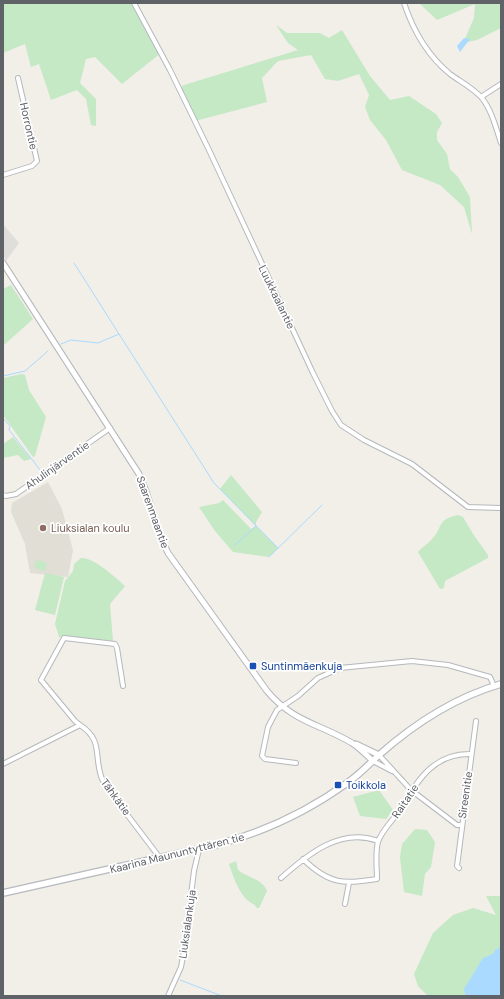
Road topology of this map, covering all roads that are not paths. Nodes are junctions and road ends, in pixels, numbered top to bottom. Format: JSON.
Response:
{"nodes":[{"id":1,"x":134,"y":3,"type":"edge"},
{"id":2,"x":404,"y":3,"type":"edge"},
{"id":3,"x":18,"y":78,"type":"dead end"},
{"id":4,"x":501,"y":84,"type":"edge"},
{"id":5,"x":481,"y":97,"type":"junction"},
{"id":6,"x":501,"y":143,"type":"edge"},
{"id":7,"x":3,"y":175,"type":"edge"},
{"id":8,"x":3,"y":264,"type":"edge"},
{"id":9,"x":110,"y":428,"type":"junction"},
{"id":10,"x":3,"y":495,"type":"edge"},
{"id":11,"x":501,"y":508,"type":"edge"},
{"id":12,"x":37,"y":676,"type":"dead end"},
{"id":13,"x":41,"y":680,"type":"junction"},
{"id":14,"x":501,"y":684,"type":"edge"},
{"id":15,"x":123,"y":686,"type":"dead end"},
{"id":16,"x":494,"y":686,"type":"junction"},
{"id":17,"x":280,"y":706,"type":"junction"},
{"id":18,"x":476,"y":721,"type":"dead end"},
{"id":19,"x":80,"y":725,"type":"junction"},
{"id":20,"x":353,"y":744,"type":"junction"},
{"id":21,"x":471,"y":754,"type":"junction"},
{"id":22,"x":379,"y":755,"type":"junction"},
{"id":23,"x":373,"y":761,"type":"junction"},
{"id":24,"x":296,"y":763,"type":"dead end"},
{"id":25,"x":3,"y":764,"type":"edge"},
{"id":26,"x":392,"y":771,"type":"junction"},
{"id":27,"x":412,"y":790,"type":"junction"},
{"id":28,"x":461,"y":826,"type":"junction"},
{"id":29,"x":378,"y":841,"type":"junction"},
{"id":30,"x":199,"y":849,"type":"junction"},
{"id":31,"x":160,"y":858,"type":"junction"},
{"id":32,"x":303,"y":859,"type":"junction"},
{"id":33,"x":459,"y":868,"type":"dead end"},
{"id":34,"x":281,"y":878,"type":"dead end"},
{"id":35,"x":349,"y":883,"type":"junction"},
{"id":36,"x":3,"y":893,"type":"edge"},
{"id":37,"x":344,"y":904,"type":"dead end"},
{"id":38,"x":168,"y":996,"type":"edge"}],
"edges":[{"from":1,"to":11,"type":"street","name":"Luukkaalantie"},
{"from":2,"to":5,"type":"street"},
{"from":3,"to":7,"type":"street","name":"Horrontie"},
{"from":4,"to":5,"type":"street"},
{"from":5,"to":6,"type":"street"},
{"from":8,"to":9,"type":"street","name":"Saarenmaantie"},
{"from":9,"to":10,"type":"street","name":"Ahulinjärventie"},
{"from":9,"to":17,"type":"street","name":"Saarenmaantie"},
{"from":12,"to":13,"type":"street","name":"Tähkätie"},
{"from":13,"to":15,"type":"street"},
{"from":13,"to":19,"type":"street","name":"Tähkätie"},
{"from":14,"to":16,"type":"main road","name":"Kaarina Maununtyttären tie"},
{"from":16,"to":17,"type":"street"},
{"from":16,"to":22,"type":"main road","name":"Kaarina Maununtyttären tie"},
{"from":17,"to":20,"type":"street","name":"Saarenmaantie"},
{"from":17,"to":24,"type":"street"},
{"from":18,"to":21,"type":"street","name":"Sireenitie"},
{"from":19,"to":25,"type":"street"},
{"from":19,"to":31,"type":"street","name":"Tähkätie"},
{"from":20,"to":22,"type":"street","name":"Saarenmaantie"},
{"from":20,"to":23,"type":"street","name":"Saarenmaantie"},
{"from":21,"to":27,"type":"street","name":"Raitatie"},
{"from":21,"to":28,"type":"street","name":"Sireenitie"},
{"from":22,"to":23,"type":"main road","name":"Kaarina Maununtyttären tie"},
{"from":22,"to":26,"type":"street"},
{"from":23,"to":26,"type":"street"},
{"from":23,"to":30,"type":"main road","name":"Kaarina Maununtyttären tie"},
{"from":26,"to":27,"type":"street"},
{"from":27,"to":28,"type":"street"},
{"from":27,"to":29,"type":"street","name":"Raitatie"},
{"from":28,"to":33,"type":"street","name":"Sireenitie"},
{"from":29,"to":32,"type":"street"},
{"from":29,"to":35,"type":"street"},
{"from":30,"to":31,"type":"main road","name":"Kaarina Maununtyttären tie"},
{"from":30,"to":38,"type":"street","name":"Liuksialankuja"},
{"from":31,"to":36,"type":"main road","name":"Kaarina Maununtyttären tie"},
{"from":32,"to":34,"type":"street"},
{"from":32,"to":35,"type":"street"},
{"from":35,"to":37,"type":"street"}]}
